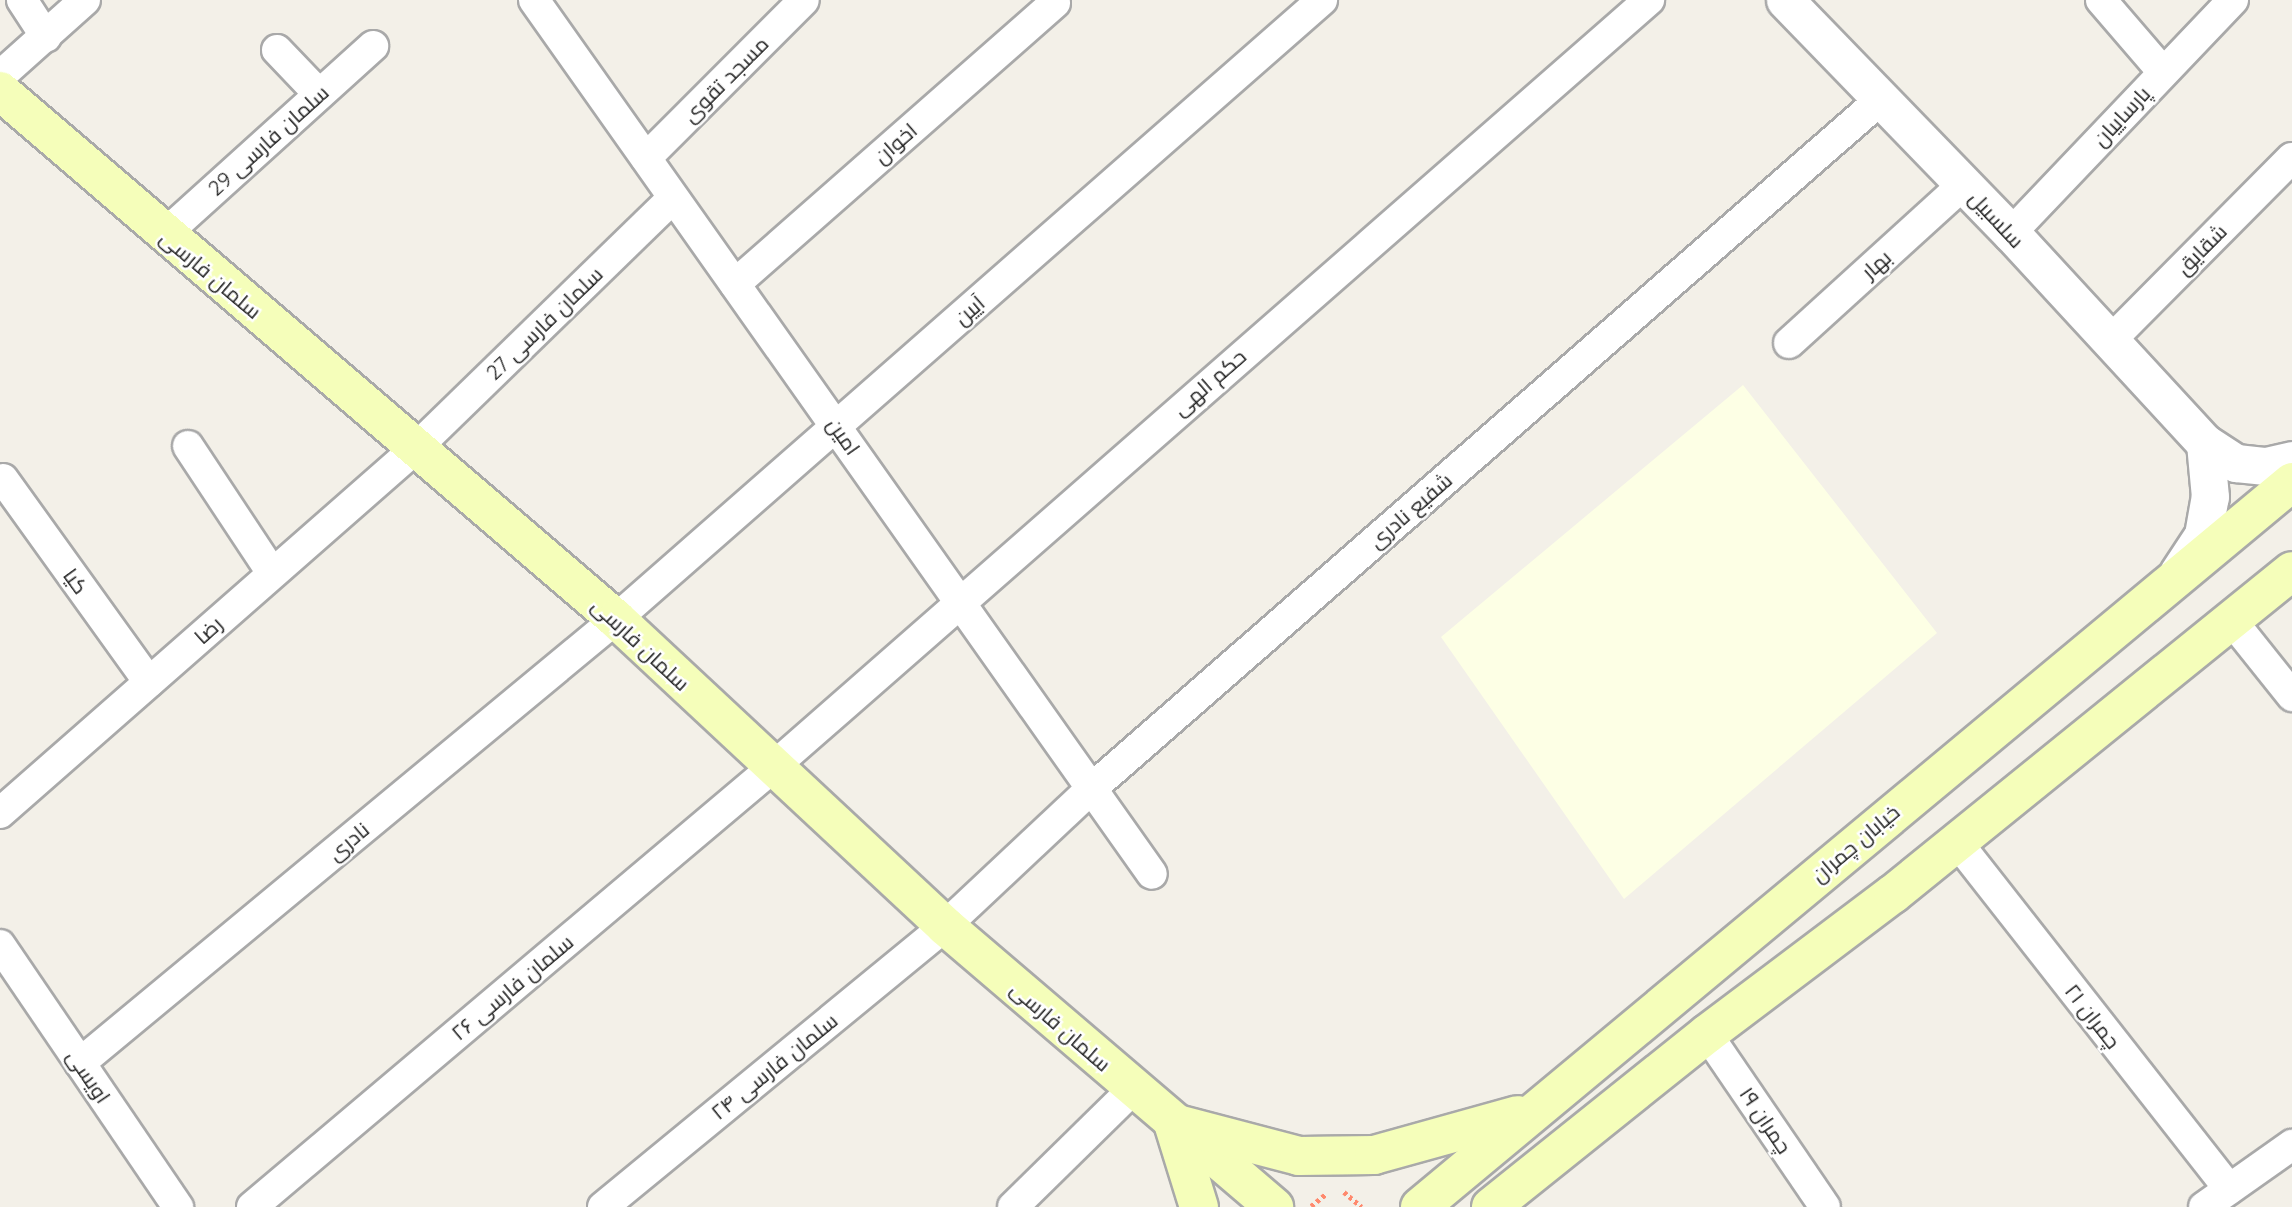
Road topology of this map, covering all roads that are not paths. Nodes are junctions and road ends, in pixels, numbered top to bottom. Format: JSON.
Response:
{"nodes":[{"id":1,"x":22,"y":0,"type":"edge"},
{"id":2,"x":85,"y":0,"type":"edge"},
{"id":3,"x":534,"y":0,"type":"edge"},
{"id":4,"x":804,"y":0,"type":"edge"},
{"id":5,"x":1322,"y":0,"type":"edge"},
{"id":6,"x":1648,"y":0,"type":"edge"},
{"id":7,"x":1785,"y":0,"type":"edge"},
{"id":8,"x":2101,"y":0,"type":"edge"},
{"id":9,"x":2233,"y":0,"type":"edge"},
{"id":10,"x":1055,"y":3,"type":"dead end"},
{"id":11,"x":46,"y":37,"type":"junction"},
{"id":12,"x":373,"y":46,"type":"dead end"},
{"id":13,"x":277,"y":50,"type":"dead end"},
{"id":14,"x":2163,"y":72,"type":"junction"},
{"id":15,"x":0,"y":76,"type":"edge"},
{"id":16,"x":0,"y":91,"type":"edge"},
{"id":17,"x":319,"y":94,"type":"junction"},
{"id":18,"x":1880,"y":100,"type":"junction"},
{"id":19,"x":646,"y":158,"type":"junction"},
{"id":20,"x":2292,"y":158,"type":"edge"},
{"id":21,"x":1964,"y":184,"type":"junction"},
{"id":22,"x":672,"y":199,"type":"junction"},
{"id":23,"x":2011,"y":233,"type":"junction"},
{"id":24,"x":164,"y":234,"type":"junction"},
{"id":25,"x":735,"y":284,"type":"junction"},
{"id":26,"x":2110,"y":341,"type":"junction"},
{"id":27,"x":1788,"y":343,"type":"dead end"},
{"id":28,"x":837,"y":426,"type":"junction"},
{"id":29,"x":2204,"y":443,"type":"junction"},
{"id":30,"x":188,"y":446,"type":"dead end"},
{"id":31,"x":417,"y":447,"type":"junction"},
{"id":32,"x":2292,"y":460,"type":"edge"},
{"id":33,"x":3,"y":480,"type":"dead end"},
{"id":34,"x":2292,"y":482,"type":"edge"},
{"id":35,"x":2292,"y":571,"type":"edge"},
{"id":36,"x":272,"y":573,"type":"junction"},
{"id":37,"x":2176,"y":576,"type":"junction"},
{"id":38,"x":959,"y":601,"type":"junction"},
{"id":39,"x":616,"y":619,"type":"junction"},
{"id":40,"x":2233,"y":622,"type":"junction"},
{"id":41,"x":149,"y":682,"type":"junction"},
{"id":42,"x":2292,"y":696,"type":"edge"},
{"id":43,"x":772,"y":768,"type":"junction"},
{"id":44,"x":1091,"y":789,"type":"junction"},
{"id":45,"x":0,"y":813,"type":"edge"},
{"id":46,"x":1957,"y":842,"type":"junction"},
{"id":47,"x":1152,"y":874,"type":"dead end"},
{"id":48,"x":945,"y":926,"type":"junction"},
{"id":49,"x":0,"y":945,"type":"edge"},
{"id":50,"x":1677,"y":991,"type":"junction"},
{"id":51,"x":1707,"y":1034,"type":"junction"},
{"id":52,"x":80,"y":1063,"type":"junction"},
{"id":53,"x":1133,"y":1089,"type":"junction"},
{"id":54,"x":1537,"y":1108,"type":"junction"},
{"id":55,"x":1173,"y":1123,"type":"junction"},
{"id":56,"x":1564,"y":1145,"type":"junction"},
{"id":57,"x":2292,"y":1145,"type":"edge"},
{"id":58,"x":2229,"y":1189,"type":"junction"},
{"id":59,"x":178,"y":1207,"type":"edge"},
{"id":60,"x":252,"y":1207,"type":"edge"},
{"id":61,"x":603,"y":1207,"type":"edge"},
{"id":62,"x":1013,"y":1207,"type":"edge"},
{"id":63,"x":1199,"y":1207,"type":"edge"},
{"id":64,"x":1274,"y":1207,"type":"edge"},
{"id":65,"x":1420,"y":1207,"type":"edge"},
{"id":66,"x":1491,"y":1207,"type":"edge"},
{"id":67,"x":1532,"y":1207,"type":"edge"},
{"id":68,"x":1825,"y":1207,"type":"edge"},
{"id":69,"x":2204,"y":1207,"type":"edge"}],
"edges":[{"from":1,"to":11,"type":"street"},
{"from":2,"to":11,"type":"street"},
{"from":3,"to":19,"type":"street","name":"امین"},
{"from":4,"to":19,"type":"street","name":"مسجد تقوی"},
{"from":5,"to":28,"type":"street","name":"آیین"},
{"from":6,"to":38,"type":"street","name":"حکم الهی"},
{"from":7,"to":18,"type":"street","name":"سلسبیل"},
{"from":8,"to":14,"type":"street"},
{"from":9,"to":14,"type":"street","name":"پارساییان"},
{"from":10,"to":25,"type":"street","name":"اخوان"},
{"from":11,"to":15,"type":"street"},
{"from":12,"to":17,"type":"street","name":"سلمان فارسی 29"},
{"from":13,"to":17,"type":"street"},
{"from":14,"to":23,"type":"street","name":"پارساییان"},
{"from":16,"to":24,"type":"main road","name":"سلمان فارسی"},
{"from":17,"to":24,"type":"street","name":"سلمان فارسی 29"},
{"from":18,"to":21,"type":"street","name":"سلسبیل"},
{"from":18,"to":44,"type":"street","name":"شفیع نادری"},
{"from":19,"to":22,"type":"street","name":"امین"},
{"from":20,"to":26,"type":"street","name":"شقایق"},
{"from":21,"to":23,"type":"street","name":"سلسبیل"},
{"from":21,"to":27,"type":"street","name":"بهار"},
{"from":22,"to":25,"type":"street","name":"امین"},
{"from":22,"to":31,"type":"street","name":"سلمان فارسی 27"},
{"from":23,"to":26,"type":"street","name":"سلسبیل"},
{"from":24,"to":31,"type":"main road","name":"سلمان فارسی"},
{"from":25,"to":28,"type":"street","name":"امین"},
{"from":26,"to":29,"type":"street","name":"سلسبیل"},
{"from":28,"to":38,"type":"street","name":"امین"},
{"from":28,"to":39,"type":"street","name":"آیین"},
{"from":29,"to":32,"type":"street","name":"سلسبیل"},
{"from":29,"to":37,"type":"street"},
{"from":30,"to":36,"type":"street"},
{"from":31,"to":36,"type":"street","name":"رضا"},
{"from":31,"to":39,"type":"main road","name":"سلمان فارسی"},
{"from":33,"to":41,"type":"street","name":"کیا"},
{"from":34,"to":37,"type":"main road","name":"خیابان چمران"},
{"from":35,"to":40,"type":"main road"},
{"from":36,"to":41,"type":"street","name":"رضا"},
{"from":37,"to":50,"type":"main road","name":"خیابان چمران"},
{"from":38,"to":43,"type":"street","name":"حکم الهی"},
{"from":38,"to":44,"type":"street","name":"امین"},
{"from":39,"to":43,"type":"main road","name":"سلمان فارسی"},
{"from":39,"to":52,"type":"street","name":"نادری"},
{"from":40,"to":42,"type":"street"},
{"from":40,"to":46,"type":"main road"},
{"from":41,"to":45,"type":"street","name":"رضا"},
{"from":43,"to":48,"type":"main road","name":"سلمان فارسی"},
{"from":43,"to":60,"type":"street","name":"سلمان فارسی ۲۶"},
{"from":44,"to":47,"type":"street","name":"امین"},
{"from":44,"to":48,"type":"street","name":"شفیع نادری"},
{"from":46,"to":51,"type":"main road"},
{"from":46,"to":58,"type":"street","name":"چمران ۲۱"},
{"from":48,"to":53,"type":"main road","name":"سلمان فارسی"},
{"from":48,"to":61,"type":"street","name":"سلمان فارسی ۲۴"},
{"from":49,"to":52,"type":"street","name":"اویسی"},
{"from":50,"to":51,"type":"main road"},
{"from":50,"to":54,"type":"main road","name":"خیابان چمران"},
{"from":51,"to":56,"type":"main road"},
{"from":51,"to":68,"type":"street","name":"چمران ۱۹"},
{"from":52,"to":59,"type":"street","name":"اویسی"},
{"from":53,"to":55,"type":"main road","name":"سلمان فارسی"},
{"from":53,"to":62,"type":"street"},
{"from":54,"to":55,"type":"main road"},
{"from":54,"to":65,"type":"main road","name":"خیابان چمران"},
{"from":55,"to":63,"type":"main road"},
{"from":55,"to":64,"type":"main road","name":"سلمان فارسی"},
{"from":56,"to":66,"type":"main road"},
{"from":56,"to":67,"type":"main road"},
{"from":57,"to":58,"type":"street"},
{"from":58,"to":69,"type":"street"}]}
